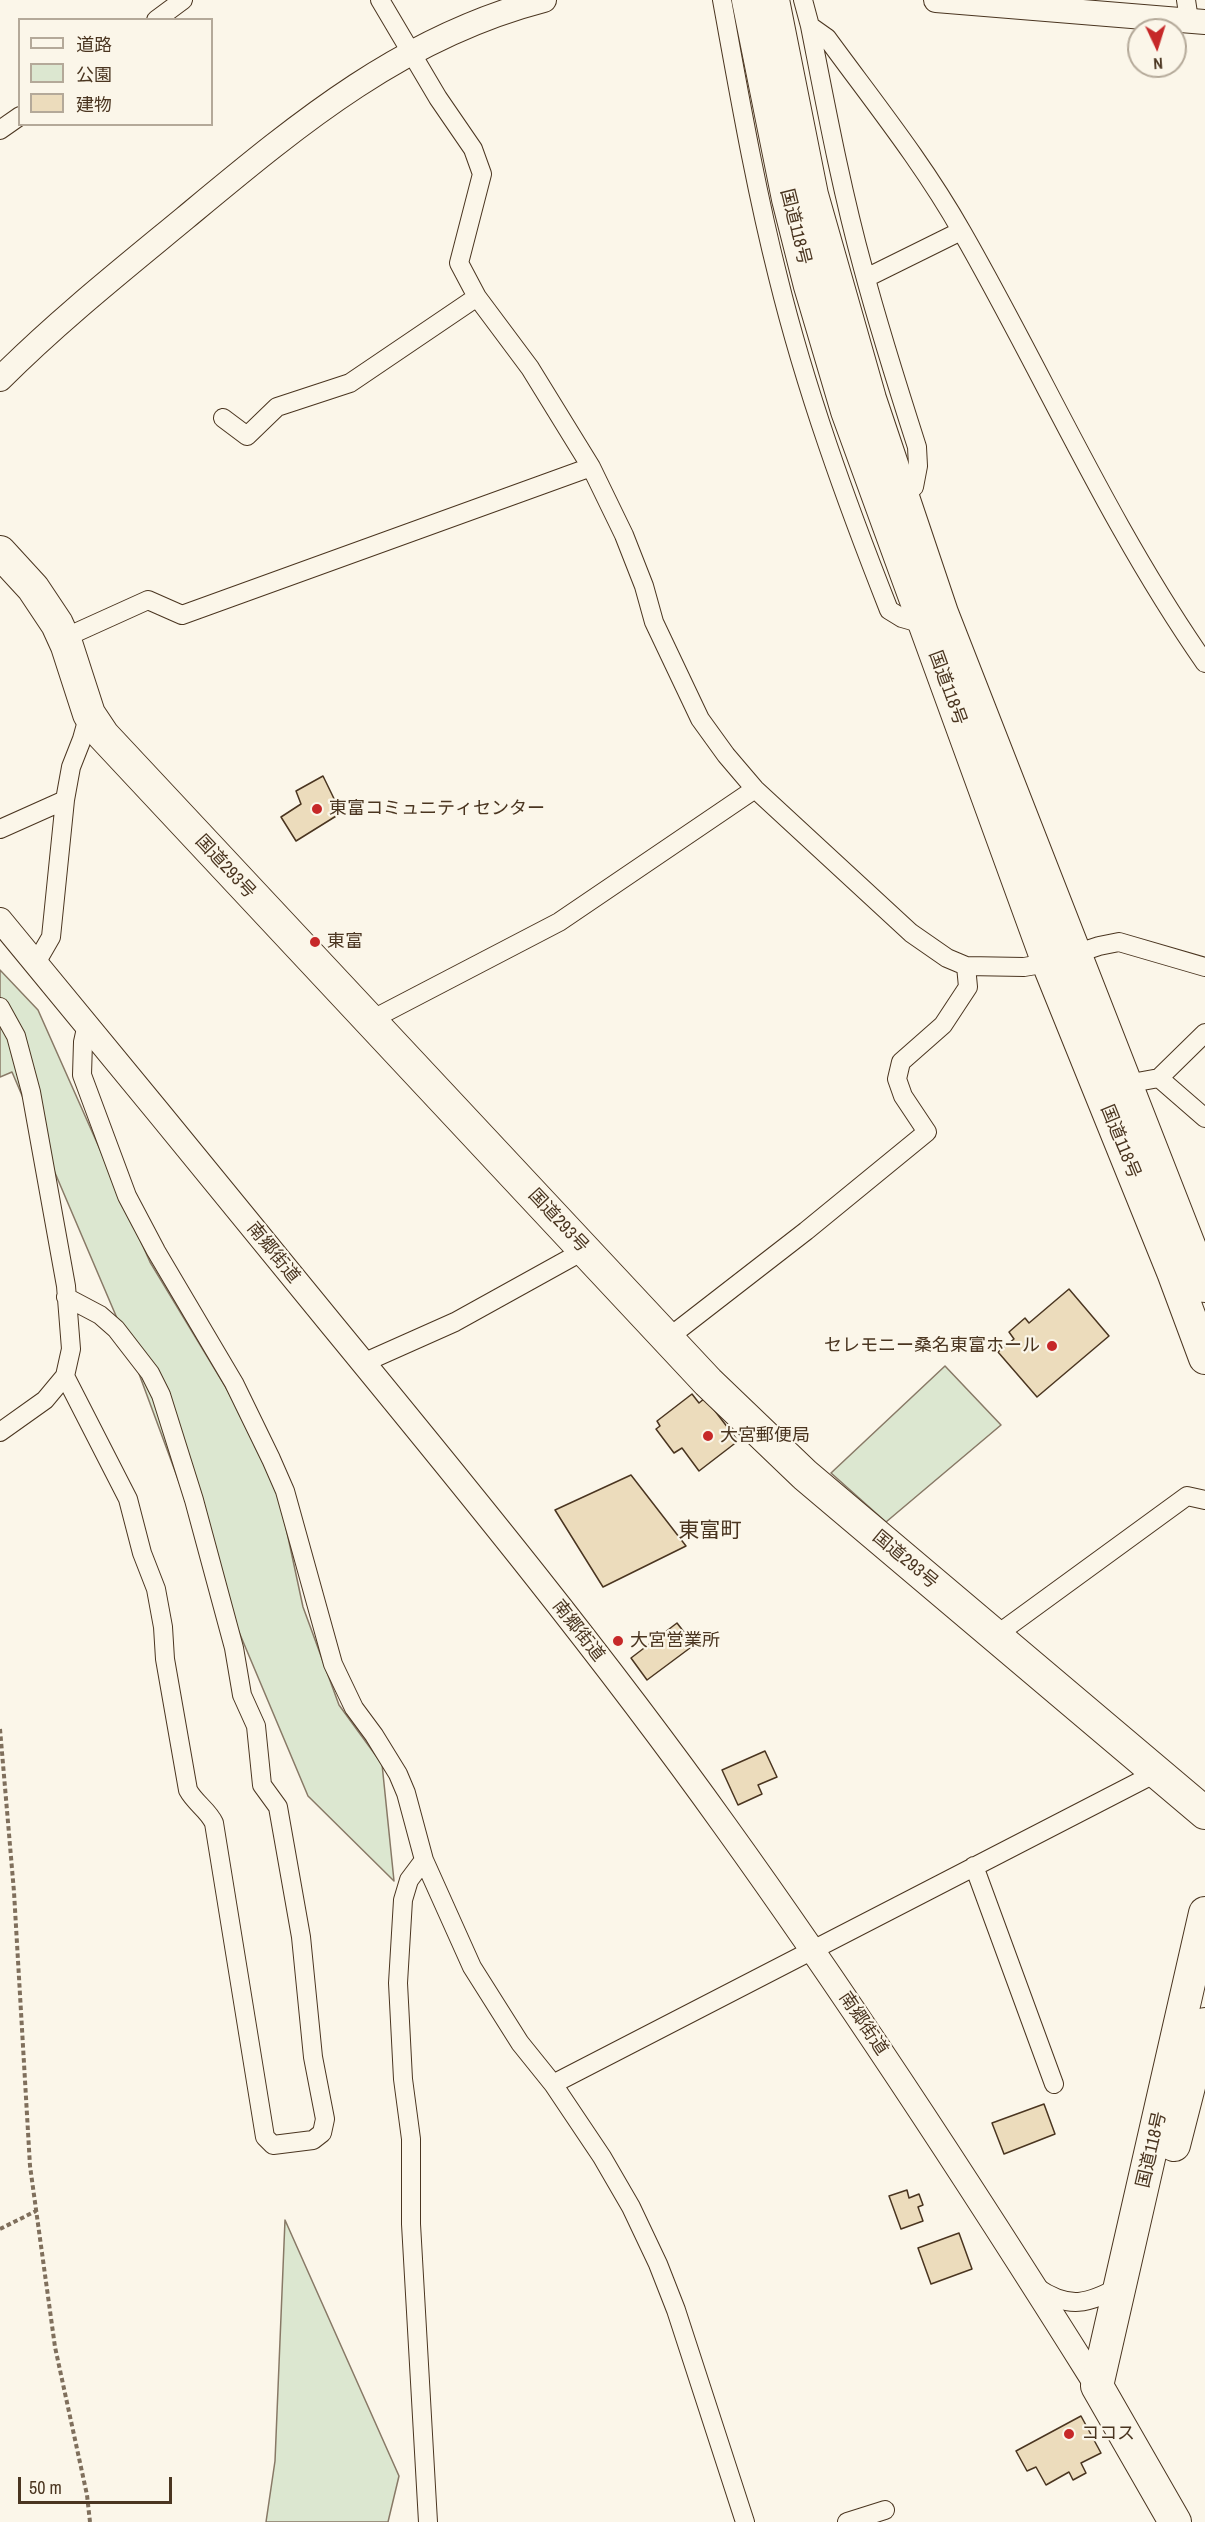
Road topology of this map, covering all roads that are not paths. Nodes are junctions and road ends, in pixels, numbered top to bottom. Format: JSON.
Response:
{"nodes":[{"id":1,"x":183,"y":0,"type":"edge"},
{"id":2,"x":380,"y":0,"type":"edge"},
{"id":3,"x":544,"y":0,"type":"edge"},
{"id":4,"x":722,"y":0,"type":"edge"},
{"id":5,"x":748,"y":0,"type":"edge"},
{"id":6,"x":772,"y":0,"type":"edge"},
{"id":7,"x":803,"y":0,"type":"edge"},
{"id":8,"x":936,"y":0,"type":"edge"},
{"id":9,"x":1193,"y":14,"type":"edge"},
{"id":10,"x":159,"y":18,"type":"edge"},
{"id":11,"x":810,"y":26,"type":"junction"},
{"id":12,"x":410,"y":52,"type":"junction"},
{"id":13,"x":18,"y":117,"type":"edge"},
{"id":14,"x":0,"y":130,"type":"edge"},
{"id":15,"x":800,"y":197,"type":"junction"},
{"id":16,"x":961,"y":231,"type":"junction"},
{"id":17,"x":866,"y":278,"type":"junction"},
{"id":18,"x":477,"y":297,"type":"junction"},
{"id":19,"x":0,"y":379,"type":"edge"},
{"id":20,"x":223,"y":418,"type":"dead end"},
{"id":21,"x":591,"y":467,"type":"junction"},
{"id":22,"x":903,"y":495,"type":"junction"},
{"id":23,"x":0,"y":552,"type":"edge"},
{"id":24,"x":923,"y":624,"type":"junction"},
{"id":25,"x":64,"y":638,"type":"junction"},
{"id":26,"x":1205,"y":663,"type":"edge"},
{"id":27,"x":89,"y":714,"type":"junction"},
{"id":28,"x":755,"y":789,"type":"junction"},
{"id":29,"x":65,"y":800,"type":"junction"},
{"id":30,"x":0,"y":829,"type":"edge"},
{"id":31,"x":0,"y":920,"type":"edge"},
{"id":32,"x":1061,"y":958,"type":"junction"},
{"id":33,"x":36,"y":963,"type":"junction"},
{"id":34,"x":966,"y":966,"type":"junction"},
{"id":35,"x":1205,"y":967,"type":"edge"},
{"id":36,"x":0,"y":1006,"type":"edge"},
{"id":37,"x":369,"y":1021,"type":"junction"},
{"id":38,"x":87,"y":1024,"type":"junction"},
{"id":39,"x":1205,"y":1034,"type":"edge"},
{"id":40,"x":1159,"y":1078,"type":"junction"},
{"id":41,"x":1126,"y":1084,"type":"junction"},
{"id":42,"x":1205,"y":1118,"type":"edge"},
{"id":43,"x":585,"y":1250,"type":"junction"},
{"id":44,"x":1205,"y":1286,"type":"edge"},
{"id":45,"x":66,"y":1298,"type":"junction"},
{"id":46,"x":668,"y":1338,"type":"junction"},
{"id":47,"x":1205,"y":1358,"type":"edge"},
{"id":48,"x":363,"y":1363,"type":"junction"},
{"id":49,"x":65,"y":1376,"type":"junction"},
{"id":50,"x":0,"y":1432,"type":"edge"},
{"id":51,"x":1205,"y":1500,"type":"edge"},
{"id":52,"x":995,"y":1636,"type":"junction"},
{"id":53,"x":1156,"y":1773,"type":"junction"},
{"id":54,"x":1205,"y":1813,"type":"edge"},
{"id":55,"x":424,"y":1860,"type":"junction"},
{"id":56,"x":974,"y":1866,"type":"junction"},
{"id":57,"x":1205,"y":1913,"type":"edge"},
{"id":58,"x":812,"y":1949,"type":"junction"},
{"id":59,"x":1205,"y":2024,"type":"edge"},
{"id":60,"x":553,"y":2084,"type":"junction"},
{"id":61,"x":1054,"y":2084,"type":"dead end"},
{"id":62,"x":1035,"y":2286,"type":"junction"},
{"id":63,"x":1121,"y":2286,"type":"junction"},
{"id":64,"x":1097,"y":2386,"type":"junction"},
{"id":65,"x":885,"y":2510,"type":"dead end"},
{"id":66,"x":428,"y":2522,"type":"edge"},
{"id":67,"x":745,"y":2522,"type":"edge"},
{"id":68,"x":847,"y":2522,"type":"edge"},
{"id":69,"x":1174,"y":2522,"type":"edge"}],
"edges":[{"from":1,"to":10,"type":"street"},
{"from":2,"to":12,"type":"street"},
{"from":3,"to":12,"type":"street"},
{"from":4,"to":24,"type":"street"},
{"from":5,"to":15,"type":"highway","name":"国道118号"},
{"from":6,"to":15,"type":"highway","name":"国道118号"},
{"from":7,"to":11,"type":"street"},
{"from":8,"to":9,"type":"street"},
{"from":11,"to":16,"type":"street"},
{"from":11,"to":17,"type":"street"},
{"from":12,"to":18,"type":"street"},
{"from":12,"to":19,"type":"street"},
{"from":13,"to":14,"type":"street"},
{"from":15,"to":22,"type":"highway","name":"国道118号"},
{"from":15,"to":24,"type":"highway","name":"国道118号"},
{"from":16,"to":17,"type":"street"},
{"from":16,"to":26,"type":"street"},
{"from":17,"to":22,"type":"street"},
{"from":18,"to":20,"type":"street"},
{"from":18,"to":21,"type":"street"},
{"from":21,"to":25,"type":"street"},
{"from":21,"to":28,"type":"street"},
{"from":22,"to":32,"type":"highway","name":"国道118号"},
{"from":23,"to":25,"type":"highway","name":"国道293号"},
{"from":24,"to":32,"type":"highway","name":"国道118号"},
{"from":25,"to":27,"type":"highway","name":"国道293号"},
{"from":27,"to":29,"type":"street"},
{"from":27,"to":37,"type":"highway","name":"国道293号"},
{"from":28,"to":34,"type":"street"},
{"from":28,"to":37,"type":"street"},
{"from":29,"to":30,"type":"street"},
{"from":29,"to":33,"type":"street"},
{"from":31,"to":33,"type":"street","name":"南郷街道"},
{"from":32,"to":34,"type":"street"},
{"from":32,"to":35,"type":"street"},
{"from":32,"to":41,"type":"highway","name":"国道118号"},
{"from":32,"to":47,"type":"highway","name":"国道118号"},
{"from":33,"to":38,"type":"street","name":"南郷街道"},
{"from":34,"to":46,"type":"street"},
{"from":36,"to":45,"type":"street"},
{"from":37,"to":43,"type":"highway","name":"国道293号"},
{"from":38,"to":48,"type":"street","name":"南郷街道"},
{"from":38,"to":55,"type":"street"},
{"from":39,"to":40,"type":"street"},
{"from":40,"to":41,"type":"street"},
{"from":40,"to":42,"type":"street"},
{"from":41,"to":44,"type":"highway","name":"国道118号"},
{"from":43,"to":46,"type":"highway","name":"国道293号"},
{"from":43,"to":48,"type":"street"},
{"from":45,"to":49,"type":"street"},
{"from":45,"to":49,"type":"street"},
{"from":46,"to":52,"type":"highway","name":"国道293号"},
{"from":48,"to":58,"type":"street","name":"南郷街道"},
{"from":49,"to":50,"type":"street"},
{"from":51,"to":52,"type":"street"},
{"from":52,"to":53,"type":"highway","name":"国道293号"},
{"from":53,"to":54,"type":"highway","name":"国道293号"},
{"from":53,"to":56,"type":"street"},
{"from":55,"to":60,"type":"street"},
{"from":55,"to":66,"type":"street"},
{"from":56,"to":58,"type":"street"},
{"from":56,"to":61,"type":"street"},
{"from":57,"to":63,"type":"highway","name":"国道118号"},
{"from":58,"to":60,"type":"street"},
{"from":58,"to":62,"type":"street","name":"南郷街道"},
{"from":59,"to":64,"type":"highway","name":"国道118号"},
{"from":60,"to":67,"type":"street"},
{"from":62,"to":63,"type":"street"},
{"from":62,"to":64,"type":"street","name":"南郷街道"},
{"from":63,"to":64,"type":"highway","name":"国道118号"},
{"from":64,"to":69,"type":"highway"},
{"from":65,"to":68,"type":"street"}]}
